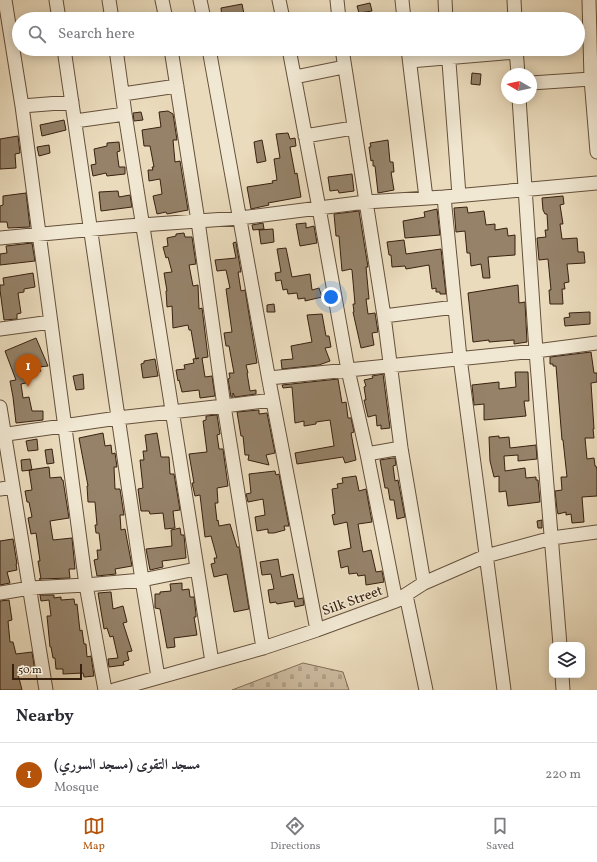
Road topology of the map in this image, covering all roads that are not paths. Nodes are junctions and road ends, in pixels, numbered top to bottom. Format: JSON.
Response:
{"nodes":[{"id":1,"x":5,"y":0,"type":"edge"},
{"id":2,"x":56,"y":0,"type":"edge"},
{"id":3,"x":109,"y":0,"type":"edge"},
{"id":4,"x":162,"y":0,"type":"edge"},
{"id":5,"x":200,"y":0,"type":"edge"},
{"id":6,"x":279,"y":0,"type":"edge"},
{"id":7,"x":337,"y":0,"type":"edge"},
{"id":8,"x":402,"y":0,"type":"edge"},
{"id":9,"x":445,"y":0,"type":"edge"},
{"id":10,"x":514,"y":0,"type":"edge"},
{"id":11,"x":589,"y":0,"type":"edge"},
{"id":12,"x":58,"y":12,"type":"edge"},
{"id":13,"x":111,"y":12,"type":"edge"},
{"id":14,"x":165,"y":12,"type":"edge"},
{"id":15,"x":203,"y":12,"type":"edge"},
{"id":16,"x":282,"y":12,"type":"edge"},
{"id":17,"x":338,"y":12,"type":"edge"},
{"id":18,"x":403,"y":12,"type":"edge"},
{"id":19,"x":446,"y":12,"type":"edge"},
{"id":20,"x":515,"y":12,"type":"edge"},
{"id":21,"x":12,"y":44,"type":"edge"},
{"id":22,"x":14,"y":56,"type":"edge"},
{"id":23,"x":65,"y":56,"type":"edge"},
{"id":24,"x":117,"y":56,"type":"edge"},
{"id":25,"x":172,"y":56,"type":"edge"},
{"id":26,"x":210,"y":56,"type":"edge"},
{"id":27,"x":290,"y":56,"type":"edge"},
{"id":28,"x":343,"y":56,"type":"edge"},
{"id":29,"x":409,"y":56,"type":"edge"},
{"id":30,"x":448,"y":56,"type":"edge"},
{"id":31,"x":516,"y":56,"type":"edge"},
{"id":32,"x":344,"y":67,"type":"junction"},
{"id":33,"x":518,"y":68,"type":"edge"},
{"id":34,"x":295,"y":77,"type":"junction"},
{"id":35,"x":591,"y":79,"type":"junction"},
{"id":36,"x":537,"y":83,"type":"edge"},
{"id":37,"x":177,"y":86,"type":"junction"},
{"id":38,"x":123,"y":94,"type":"junction"},
{"id":39,"x":72,"y":102,"type":"junction"},
{"id":40,"x":519,"y":104,"type":"edge"},
{"id":41,"x":22,"y":106,"type":"junction"},
{"id":42,"x":125,"y":114,"type":"junction"},
{"id":43,"x":75,"y":121,"type":"junction"},
{"id":44,"x":354,"y":128,"type":"junction"},
{"id":45,"x":305,"y":136,"type":"junction"},
{"id":46,"x":597,"y":152,"type":"edge"},
{"id":47,"x":597,"y":183,"type":"edge"},
{"id":48,"x":525,"y":190,"type":"junction"},
{"id":49,"x":459,"y":195,"type":"junction"},
{"id":50,"x":444,"y":197,"type":"junction"},
{"id":51,"x":426,"y":198,"type":"junction"},
{"id":52,"x":366,"y":202,"type":"junction"},
{"id":53,"x":320,"y":208,"type":"junction"},
{"id":54,"x":240,"y":218,"type":"junction"},
{"id":55,"x":198,"y":221,"type":"junction"},
{"id":56,"x":142,"y":225,"type":"junction"},
{"id":57,"x":90,"y":229,"type":"junction"},
{"id":58,"x":39,"y":235,"type":"junction"},
{"id":59,"x":0,"y":238,"type":"edge"},
{"id":60,"x":455,"y":307,"type":"junction"},
{"id":61,"x":384,"y":316,"type":"junction"},
{"id":62,"x":51,"y":322,"type":"junction"},
{"id":63,"x":0,"y":329,"type":"edge"},
{"id":64,"x":597,"y":343,"type":"edge"},
{"id":65,"x":536,"y":351,"type":"junction"},
{"id":66,"x":460,"y":358,"type":"junction"},
{"id":67,"x":390,"y":366,"type":"junction"},
{"id":68,"x":348,"y":370,"type":"junction"},
{"id":69,"x":268,"y":378,"type":"junction"},
{"id":70,"x":272,"y":400,"type":"junction"},
{"id":71,"x":224,"y":406,"type":"junction"},
{"id":72,"x":0,"y":407,"type":"edge"},
{"id":73,"x":172,"y":412,"type":"junction"},
{"id":74,"x":118,"y":418,"type":"junction"},
{"id":75,"x":65,"y":426,"type":"junction"},
{"id":76,"x":2,"y":435,"type":"edge"},
{"id":77,"x":401,"y":448,"type":"junction"},
{"id":78,"x":367,"y":454,"type":"junction"},
{"id":79,"x":13,"y":487,"type":"junction"},
{"id":80,"x":0,"y":489,"type":"edge"},
{"id":81,"x":597,"y":532,"type":"edge"},
{"id":82,"x":552,"y":538,"type":"junction"},
{"id":83,"x":486,"y":556,"type":"junction"},
{"id":84,"x":196,"y":569,"type":"junction"},
{"id":85,"x":142,"y":580,"type":"junction"},
{"id":86,"x":424,"y":583,"type":"junction"},
{"id":87,"x":86,"y":585,"type":"junction"},
{"id":88,"x":30,"y":588,"type":"junction"},
{"id":89,"x":0,"y":593,"type":"edge"},
{"id":90,"x":401,"y":598,"type":"junction"},
{"id":91,"x":317,"y":630,"type":"junction"},
{"id":92,"x":560,"y":642,"type":"edge"},
{"id":93,"x":263,"y":648,"type":"junction"},
{"id":94,"x":212,"y":662,"type":"junction"},
{"id":95,"x":158,"y":677,"type":"junction"},
{"id":96,"x":562,"y":678,"type":"edge"},
{"id":97,"x":46,"y":690,"type":"edge"},
{"id":98,"x":105,"y":690,"type":"edge"},
{"id":99,"x":114,"y":690,"type":"edge"},
{"id":100,"x":426,"y":690,"type":"edge"},
{"id":101,"x":504,"y":690,"type":"edge"},
{"id":102,"x":563,"y":690,"type":"edge"}],
"edges":[{"from":1,"to":21,"type":"street"},
{"from":2,"to":12,"type":"street"},
{"from":3,"to":13,"type":"street"},
{"from":4,"to":14,"type":"street"},
{"from":5,"to":15,"type":"street"},
{"from":6,"to":16,"type":"street"},
{"from":7,"to":17,"type":"street"},
{"from":8,"to":18,"type":"street"},
{"from":9,"to":19,"type":"street"},
{"from":10,"to":20,"type":"street"},
{"from":11,"to":35,"type":"street"},
{"from":22,"to":41,"type":"street"},
{"from":23,"to":39,"type":"street"},
{"from":24,"to":38,"type":"street"},
{"from":25,"to":37,"type":"street"},
{"from":26,"to":54,"type":"street"},
{"from":27,"to":34,"type":"street"},
{"from":28,"to":32,"type":"street"},
{"from":29,"to":51,"type":"street"},
{"from":30,"to":49,"type":"street"},
{"from":31,"to":33,"type":"street"},
{"from":32,"to":34,"type":"street"},
{"from":32,"to":44,"type":"street"},
{"from":34,"to":45,"type":"street"},
{"from":35,"to":36,"type":"street"},
{"from":35,"to":46,"type":"street"},
{"from":37,"to":38,"type":"street"},
{"from":37,"to":55,"type":"street"},
{"from":38,"to":42,"type":"street"},
{"from":39,"to":41,"type":"street"},
{"from":39,"to":43,"type":"street"},
{"from":40,"to":48,"type":"street"},
{"from":41,"to":58,"type":"street"},
{"from":42,"to":43,"type":"street"},
{"from":42,"to":56,"type":"street"},
{"from":43,"to":57,"type":"street"},
{"from":44,"to":45,"type":"street"},
{"from":44,"to":52,"type":"street"},
{"from":45,"to":53,"type":"street"},
{"from":47,"to":48,"type":"street"},
{"from":48,"to":49,"type":"street"},
{"from":48,"to":65,"type":"street"},
{"from":49,"to":50,"type":"street"},
{"from":50,"to":51,"type":"street"},
{"from":50,"to":60,"type":"street"},
{"from":51,"to":52,"type":"street"},
{"from":52,"to":53,"type":"street"},
{"from":52,"to":61,"type":"street"},
{"from":53,"to":54,"type":"street"},
{"from":53,"to":68,"type":"street"},
{"from":54,"to":55,"type":"street"},
{"from":54,"to":69,"type":"street"},
{"from":55,"to":56,"type":"street"},
{"from":55,"to":71,"type":"street"},
{"from":56,"to":57,"type":"street"},
{"from":56,"to":73,"type":"street"},
{"from":57,"to":58,"type":"street"},
{"from":57,"to":74,"type":"street"},
{"from":58,"to":59,"type":"street"},
{"from":58,"to":62,"type":"street"},
{"from":60,"to":61,"type":"street"},
{"from":60,"to":66,"type":"street"},
{"from":61,"to":67,"type":"street"},
{"from":62,"to":63,"type":"street"},
{"from":62,"to":75,"type":"street"},
{"from":64,"to":65,"type":"street"},
{"from":65,"to":66,"type":"street"},
{"from":65,"to":82,"type":"street"},
{"from":66,"to":67,"type":"street"},
{"from":66,"to":83,"type":"street"},
{"from":67,"to":68,"type":"street"},
{"from":67,"to":77,"type":"street"},
{"from":68,"to":69,"type":"street"},
{"from":68,"to":78,"type":"street"},
{"from":69,"to":70,"type":"street"},
{"from":70,"to":71,"type":"street"},
{"from":70,"to":91,"type":"street"},
{"from":71,"to":73,"type":"street"},
{"from":71,"to":93,"type":"street"},
{"from":72,"to":76,"type":"street"},
{"from":73,"to":74,"type":"street"},
{"from":73,"to":84,"type":"street"},
{"from":74,"to":75,"type":"street"},
{"from":74,"to":85,"type":"street"},
{"from":75,"to":76,"type":"street"},
{"from":75,"to":87,"type":"street"},
{"from":76,"to":79,"type":"street"},
{"from":77,"to":78,"type":"street"},
{"from":77,"to":86,"type":"street"},
{"from":78,"to":90,"type":"street"},
{"from":79,"to":80,"type":"street"},
{"from":79,"to":88,"type":"street"},
{"from":81,"to":82,"type":"street","name":"Silk Street"},
{"from":82,"to":83,"type":"street","name":"Silk Street"},
{"from":82,"to":92,"type":"street"},
{"from":83,"to":86,"type":"street","name":"Silk Street"},
{"from":83,"to":101,"type":"street"},
{"from":84,"to":85,"type":"street"},
{"from":84,"to":94,"type":"street"},
{"from":85,"to":87,"type":"street"},
{"from":85,"to":95,"type":"street"},
{"from":86,"to":90,"type":"street","name":"Silk Street"},
{"from":87,"to":88,"type":"street"},
{"from":87,"to":98,"type":"street"},
{"from":88,"to":89,"type":"street"},
{"from":88,"to":97,"type":"street"},
{"from":90,"to":91,"type":"street","name":"Silk Street"},
{"from":90,"to":100,"type":"street"},
{"from":91,"to":93,"type":"street","name":"Silk Street"},
{"from":93,"to":94,"type":"street","name":"Silk Street"},
{"from":94,"to":95,"type":"street","name":"Silk Street"},
{"from":95,"to":99,"type":"street","name":"Silk Street"},
{"from":96,"to":102,"type":"street"}]}
